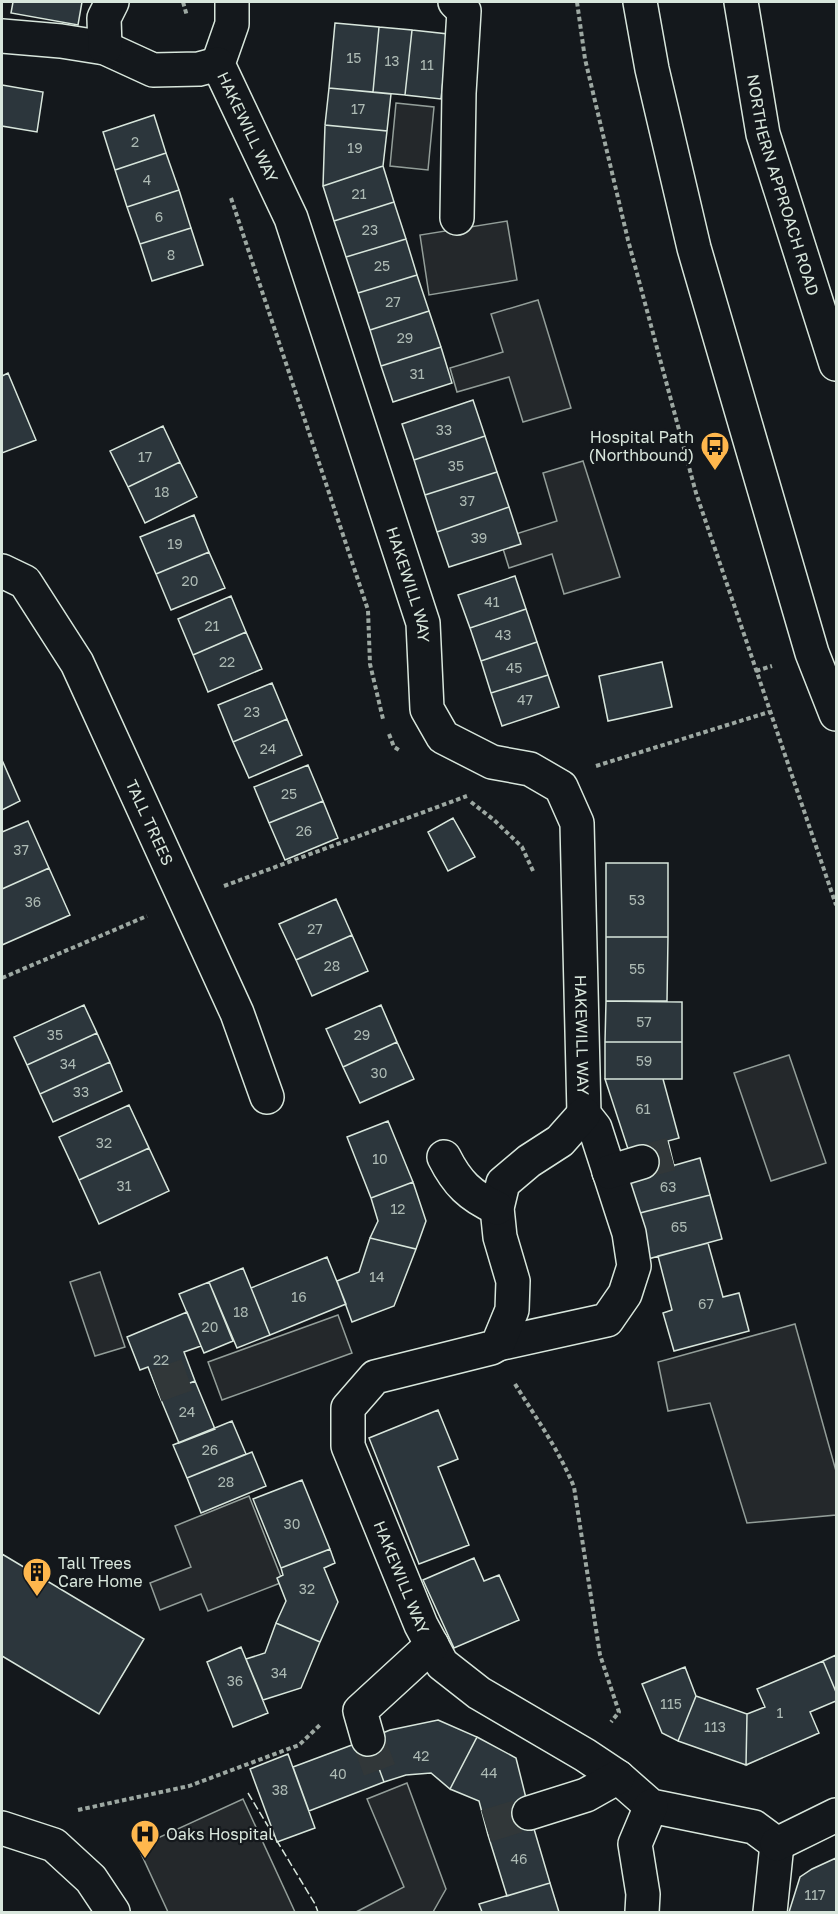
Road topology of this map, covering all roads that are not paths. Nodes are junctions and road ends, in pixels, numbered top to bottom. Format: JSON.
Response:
{"nodes":[{"id":1,"x":112,"y":2,"type":"edge"},
{"id":2,"x":232,"y":2,"type":"edge"},
{"id":3,"x":455,"y":2,"type":"edge"},
{"id":4,"x":640,"y":2,"type":"edge"},
{"id":5,"x":741,"y":2,"type":"edge"},
{"id":6,"x":2,"y":36,"type":"edge"},
{"id":7,"x":105,"y":48,"type":"junction"},
{"id":8,"x":209,"y":66,"type":"junction"},
{"id":9,"x":457,"y":218,"type":"dead end"},
{"id":10,"x":837,"y":364,"type":"edge"},
{"id":11,"x":2,"y":571,"type":"edge"},
{"id":12,"x":837,"y":714,"type":"edge"},
{"id":13,"x":267,"y":1097,"type":"dead end"},
{"id":14,"x":584,"y":1114,"type":"junction"},
{"id":15,"x":444,"y":1157,"type":"dead end"},
{"id":16,"x":642,"y":1161,"type":"tunnel mouth"},
{"id":17,"x":609,"y":1172,"type":"junction"},
{"id":18,"x":497,"y":1208,"type":"junction"},
{"id":19,"x":495,"y":1346,"type":"junction"},
{"id":20,"x":432,"y":1646,"type":"junction"},
{"id":21,"x":368,"y":1739,"type":"tunnel mouth"},
{"id":22,"x":618,"y":1777,"type":"junction"},
{"id":23,"x":651,"y":1806,"type":"junction"},
{"id":24,"x":529,"y":1813,"type":"tunnel mouth"},
{"id":25,"x":837,"y":1815,"type":"edge"},
{"id":26,"x":2,"y":1828,"type":"edge"},
{"id":27,"x":777,"y":1844,"type":"junction"},
{"id":28,"x":113,"y":1912,"type":"edge"},
{"id":29,"x":642,"y":1912,"type":"edge"},
{"id":30,"x":770,"y":1912,"type":"edge"}],
"edges":[{"from":1,"to":7,"type":"street"},
{"from":2,"to":8,"type":"street","name":"HAKEWILL WAY"},
{"from":3,"to":9,"type":"street"},
{"from":4,"to":12,"type":"street"},
{"from":5,"to":10,"type":"street","name":"NORTHERN APPROACH ROAD"},
{"from":6,"to":7,"type":"street"},
{"from":7,"to":8,"type":"street"},
{"from":8,"to":14,"type":"street","name":"HAKEWILL WAY"},
{"from":11,"to":13,"type":"street","name":"TALL TREES"},
{"from":14,"to":17,"type":"street","name":"HAKEWILL WAY"},
{"from":14,"to":18,"type":"street","name":"HAKEWILL WAY"},
{"from":15,"to":18,"type":"street"},
{"from":16,"to":17,"type":"street"},
{"from":17,"to":19,"type":"street","name":"HAKEWILL WAY"},
{"from":18,"to":19,"type":"street","name":"HAKEWILL WAY"},
{"from":19,"to":20,"type":"street","name":"HAKEWILL WAY"},
{"from":20,"to":21,"type":"street"},
{"from":20,"to":22,"type":"street","name":"HAKEWILL WAY"},
{"from":22,"to":23,"type":"street","name":"HAKEWILL WAY"},
{"from":22,"to":24,"type":"street"},
{"from":23,"to":27,"type":"street","name":"HAKEWILL WAY"},
{"from":23,"to":29,"type":"street"},
{"from":25,"to":27,"type":"street"},
{"from":26,"to":28,"type":"street"},
{"from":27,"to":30,"type":"street"}]}
